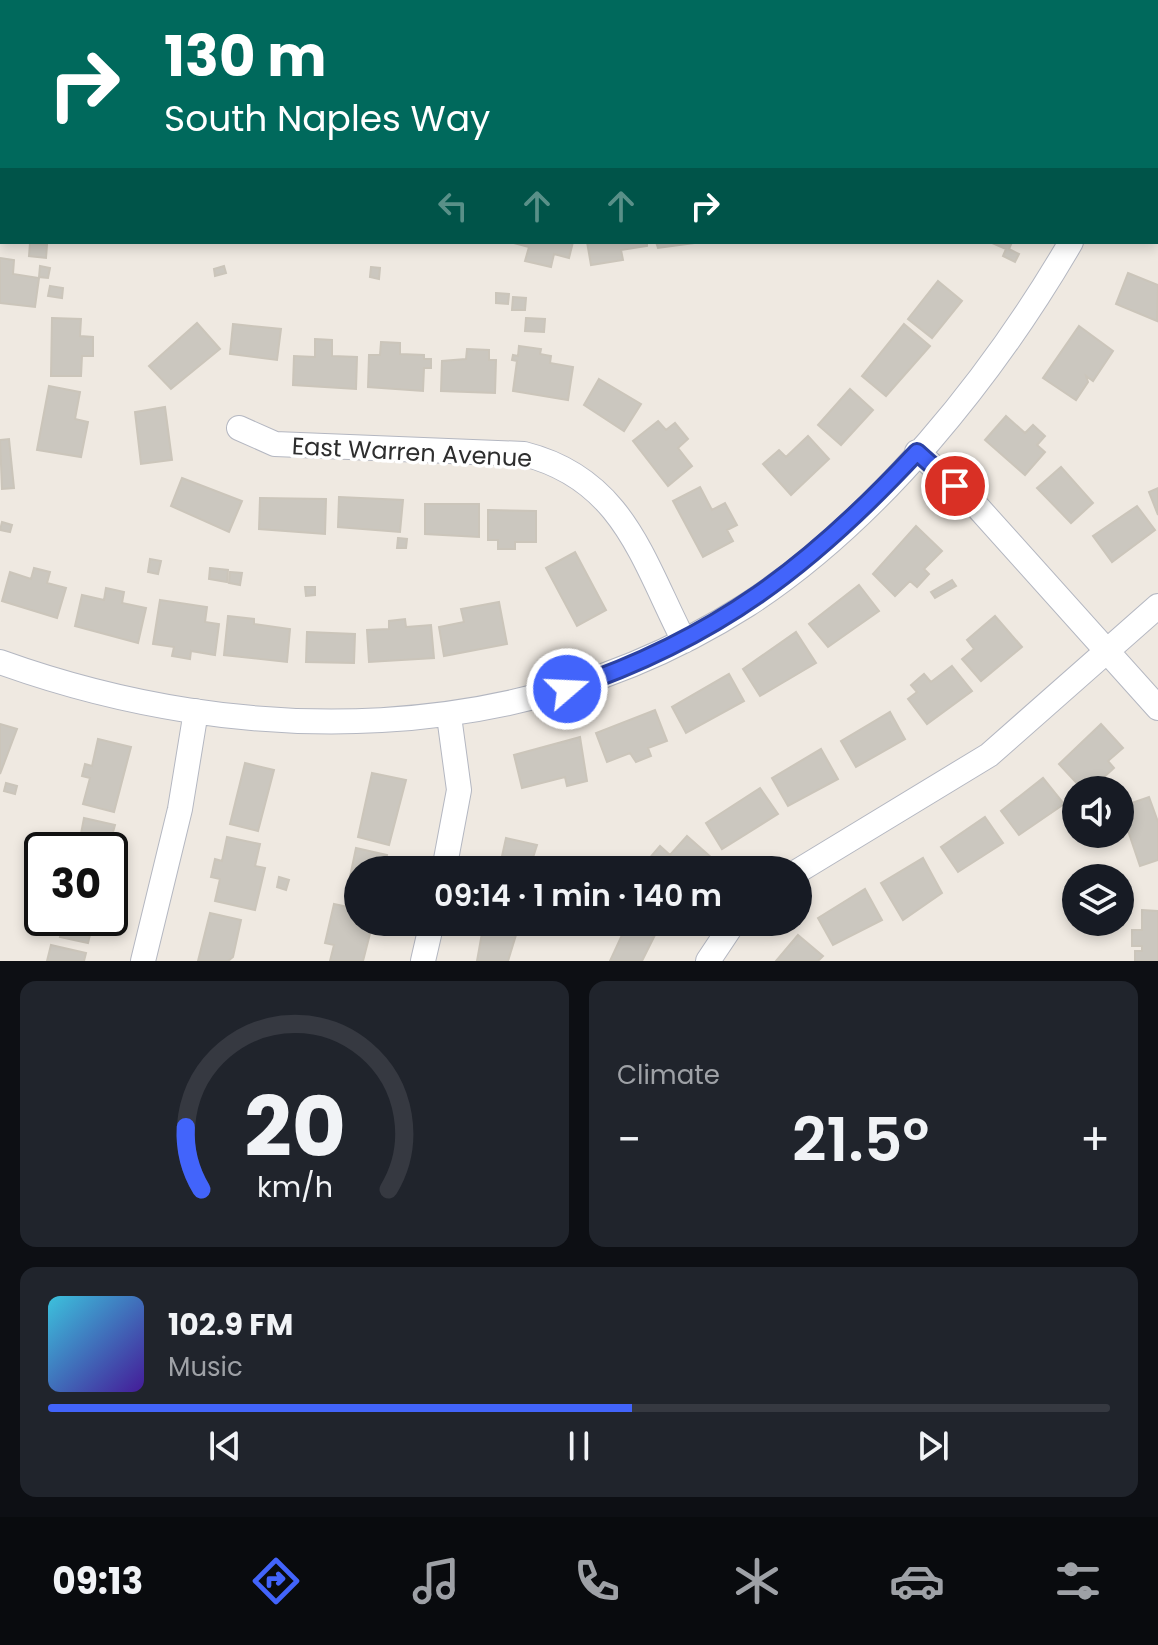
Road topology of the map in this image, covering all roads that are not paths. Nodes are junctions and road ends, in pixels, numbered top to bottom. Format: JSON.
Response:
{"nodes":[{"id":1,"x":1070,"y":244,"type":"edge"},
{"id":2,"x":239,"y":428,"type":"dead end"},
{"id":3,"x":917,"y":452,"type":"junction"},
{"id":4,"x":1158,"y":606,"type":"edge"},
{"id":5,"x":684,"y":641,"type":"junction"},
{"id":6,"x":1108,"y":651,"type":"junction"},
{"id":7,"x":0,"y":662,"type":"edge"},
{"id":8,"x":1158,"y":708,"type":"edge"},
{"id":9,"x":196,"y":711,"type":"junction"},
{"id":10,"x":449,"y":716,"type":"junction"},
{"id":11,"x":447,"y":856,"type":"edge"},
{"id":12,"x":812,"y":862,"type":"edge"},
{"id":13,"x":429,"y":936,"type":"edge"},
{"id":14,"x":725,"y":936,"type":"edge"},
{"id":15,"x":143,"y":961,"type":"edge"},
{"id":16,"x":423,"y":961,"type":"edge"},
{"id":17,"x":708,"y":961,"type":"edge"}],
"edges":[{"from":1,"to":3,"type":"street"},
{"from":2,"to":5,"type":"street","name":"East Warren Avenue"},
{"from":3,"to":5,"type":"street"},
{"from":3,"to":6,"type":"street"},
{"from":4,"to":6,"type":"street"},
{"from":5,"to":10,"type":"street"},
{"from":6,"to":8,"type":"street"},
{"from":6,"to":12,"type":"street"},
{"from":7,"to":9,"type":"street"},
{"from":9,"to":10,"type":"street"},
{"from":9,"to":15,"type":"street"},
{"from":10,"to":11,"type":"street"},
{"from":13,"to":16,"type":"street"},
{"from":14,"to":17,"type":"street"}]}
